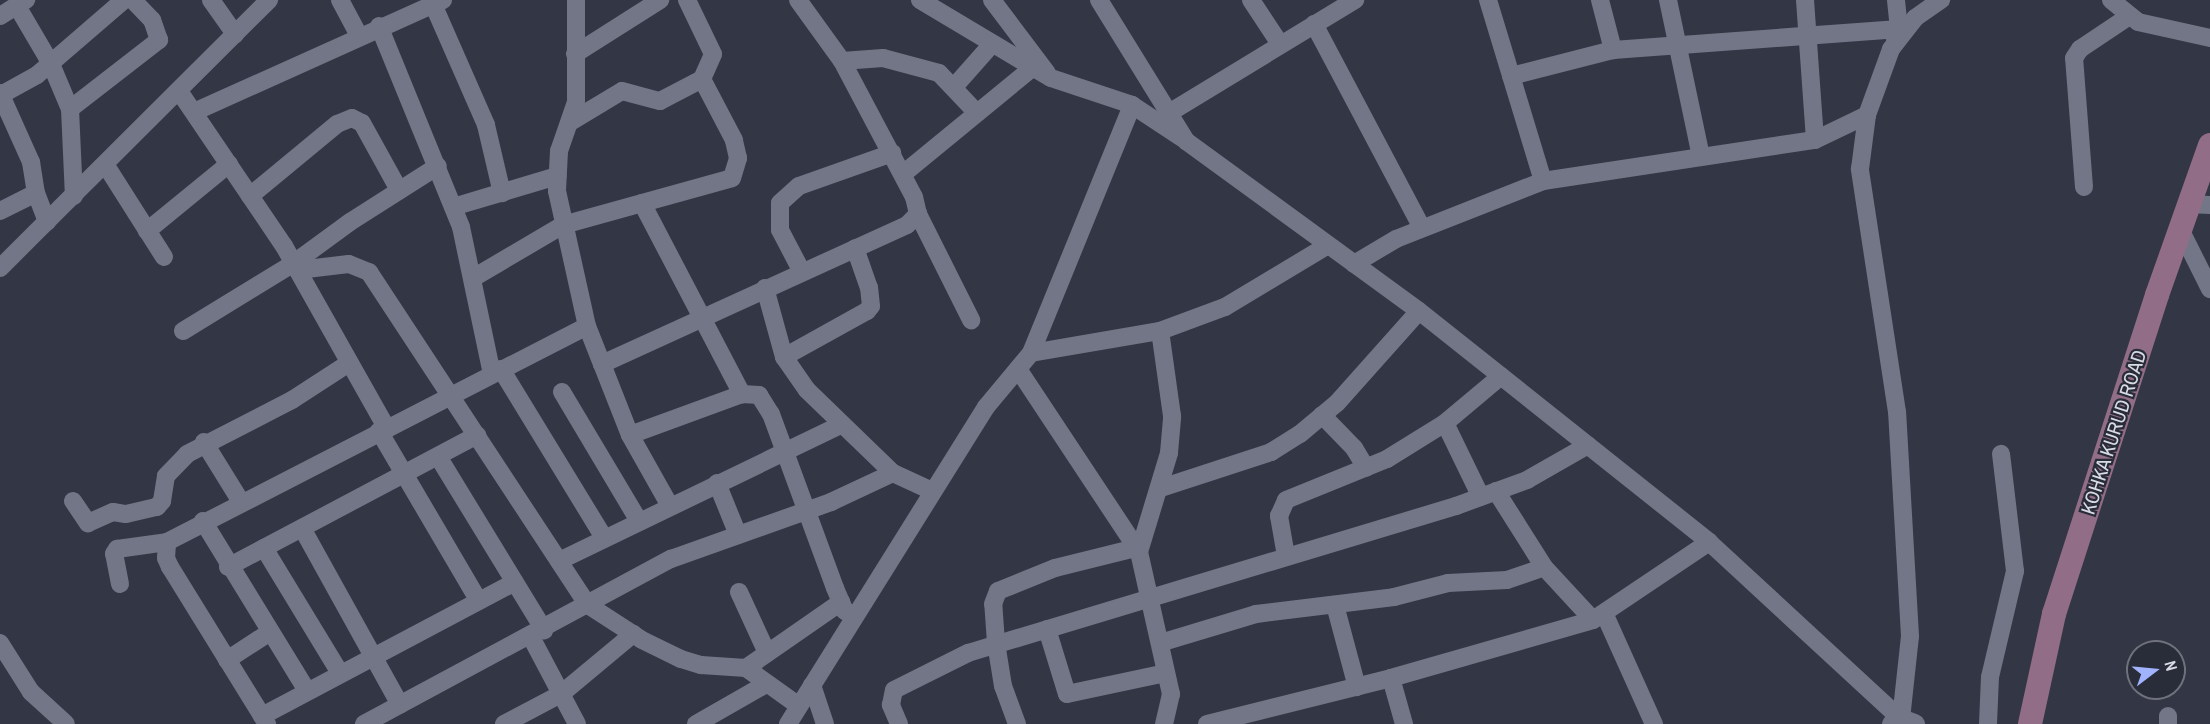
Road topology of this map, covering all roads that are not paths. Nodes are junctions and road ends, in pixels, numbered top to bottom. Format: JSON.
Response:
{"nodes":[{"id":1,"x":124,"y":0,"type":"edge"},
{"id":2,"x":133,"y":0,"type":"edge"},
{"id":3,"x":211,"y":0,"type":"edge"},
{"id":4,"x":269,"y":0,"type":"edge"},
{"id":5,"x":340,"y":0,"type":"edge"},
{"id":6,"x":576,"y":0,"type":"edge"},
{"id":7,"x":660,"y":0,"type":"edge"},
{"id":8,"x":687,"y":0,"type":"edge"},
{"id":9,"x":798,"y":0,"type":"edge"},
{"id":10,"x":920,"y":0,"type":"edge"},
{"id":11,"x":992,"y":0,"type":"edge"},
{"id":12,"x":1099,"y":0,"type":"edge"},
{"id":13,"x":1251,"y":0,"type":"edge"},
{"id":14,"x":1355,"y":0,"type":"edge"},
{"id":15,"x":1488,"y":0,"type":"edge"},
{"id":16,"x":1600,"y":0,"type":"edge"},
{"id":17,"x":1668,"y":0,"type":"edge"},
{"id":18,"x":1805,"y":0,"type":"edge"},
{"id":19,"x":1896,"y":0,"type":"edge"},
{"id":20,"x":1941,"y":0,"type":"edge"},
{"id":21,"x":2111,"y":0,"type":"edge"},
{"id":22,"x":438,"y":2,"type":"edge"},
{"id":23,"x":21,"y":3,"type":"edge"},
{"id":24,"x":1326,"y":8,"type":"edge"},
{"id":25,"x":0,"y":16,"type":"edge"},
{"id":26,"x":2128,"y":17,"type":"junction"},
{"id":27,"x":1314,"y":24,"type":"junction"},
{"id":28,"x":379,"y":26,"type":"junction"},
{"id":29,"x":1899,"y":29,"type":"junction"},
{"id":30,"x":235,"y":34,"type":"junction"},
{"id":31,"x":1807,"y":34,"type":"junction"},
{"id":32,"x":359,"y":35,"type":"junction"},
{"id":33,"x":2210,"y":38,"type":"edge"},
{"id":34,"x":992,"y":44,"type":"junction"},
{"id":35,"x":1280,"y":44,"type":"junction"},
{"id":36,"x":1677,"y":44,"type":"junction"},
{"id":37,"x":1891,"y":49,"type":"junction"},
{"id":38,"x":1613,"y":50,"type":"junction"},
{"id":39,"x":575,"y":54,"type":"junction"},
{"id":40,"x":842,"y":61,"type":"junction"},
{"id":41,"x":51,"y":64,"type":"junction"},
{"id":42,"x":1032,"y":68,"type":"junction"},
{"id":43,"x":1511,"y":76,"type":"junction"},
{"id":44,"x":1051,"y":78,"type":"junction"},
{"id":45,"x":702,"y":79,"type":"junction"},
{"id":46,"x":954,"y":87,"type":"junction"},
{"id":47,"x":179,"y":91,"type":"junction"},
{"id":48,"x":0,"y":94,"type":"edge"},
{"id":49,"x":1132,"y":105,"type":"junction"},
{"id":50,"x":70,"y":109,"type":"junction"},
{"id":51,"x":194,"y":112,"type":"junction"},
{"id":52,"x":977,"y":113,"type":"junction"},
{"id":53,"x":1169,"y":113,"type":"junction"},
{"id":54,"x":1867,"y":116,"type":"junction"},
{"id":55,"x":572,"y":121,"type":"junction"},
{"id":56,"x":1815,"y":140,"type":"junction"},
{"id":57,"x":1186,"y":141,"type":"junction"},
{"id":58,"x":2210,"y":145,"type":"edge"},
{"id":59,"x":892,"y":153,"type":"junction"},
{"id":60,"x":1701,"y":156,"type":"junction"},
{"id":61,"x":105,"y":164,"type":"junction"},
{"id":62,"x":229,"y":164,"type":"junction"},
{"id":63,"x":438,"y":166,"type":"junction"},
{"id":64,"x":903,"y":174,"type":"junction"},
{"id":65,"x":556,"y":176,"type":"junction"},
{"id":66,"x":1543,"y":181,"type":"junction"},
{"id":67,"x":2084,"y":187,"type":"dead end"},
{"id":68,"x":399,"y":190,"type":"junction"},
{"id":69,"x":502,"y":192,"type":"junction"},
{"id":70,"x":36,"y":193,"type":"junction"},
{"id":71,"x":74,"y":196,"type":"junction"},
{"id":72,"x":250,"y":196,"type":"junction"},
{"id":73,"x":642,"y":203,"type":"junction"},
{"id":74,"x":2199,"y":205,"type":"edge"},
{"id":75,"x":453,"y":207,"type":"junction"},
{"id":76,"x":0,"y":211,"type":"edge"},
{"id":77,"x":918,"y":214,"type":"junction"},
{"id":78,"x":47,"y":222,"type":"junction"},
{"id":79,"x":563,"y":225,"type":"junction"},
{"id":80,"x":1422,"y":228,"type":"junction"},
{"id":81,"x":147,"y":231,"type":"junction"},
{"id":82,"x":2181,"y":231,"type":"junction"},
{"id":83,"x":1328,"y":245,"type":"junction"},
{"id":84,"x":855,"y":248,"type":"junction"},
{"id":85,"x":164,"y":257,"type":"dead end"},
{"id":86,"x":1354,"y":264,"type":"junction"},
{"id":87,"x":296,"y":266,"type":"junction"},
{"id":88,"x":0,"y":268,"type":"edge"},
{"id":89,"x":802,"y":272,"type":"junction"},
{"id":90,"x":473,"y":278,"type":"junction"},
{"id":91,"x":765,"y":288,"type":"junction"},
{"id":92,"x":2210,"y":289,"type":"edge"},
{"id":93,"x":1419,"y":311,"type":"junction"},
{"id":94,"x":702,"y":318,"type":"junction"},
{"id":95,"x":971,"y":320,"type":"dead end"},
{"id":96,"x":587,"y":326,"type":"junction"},
{"id":97,"x":183,"y":331,"type":"dead end"},
{"id":98,"x":1160,"y":331,"type":"junction"},
{"id":99,"x":1030,"y":353,"type":"junction"},
{"id":100,"x":784,"y":357,"type":"junction"},
{"id":101,"x":349,"y":363,"type":"junction"},
{"id":102,"x":602,"y":364,"type":"junction"},
{"id":103,"x":1018,"y":369,"type":"junction"},
{"id":104,"x":496,"y":371,"type":"junction"},
{"id":105,"x":1501,"y":376,"type":"junction"},
{"id":106,"x":562,"y":392,"type":"dead end"},
{"id":107,"x":450,"y":394,"type":"junction"},
{"id":108,"x":742,"y":394,"type":"junction"},
{"id":109,"x":1322,"y":415,"type":"junction"},
{"id":110,"x":1445,"y":423,"type":"junction"},
{"id":111,"x":842,"y":424,"type":"junction"},
{"id":112,"x":383,"y":429,"type":"junction"},
{"id":113,"x":477,"y":435,"type":"junction"},
{"id":114,"x":630,"y":435,"type":"junction"},
{"id":115,"x":204,"y":442,"type":"junction"},
{"id":116,"x":1588,"y":445,"type":"junction"},
{"id":117,"x":786,"y":452,"type":"junction"},
{"id":118,"x":2001,"y":454,"type":"dead end"},
{"id":119,"x":439,"y":458,"type":"junction"},
{"id":120,"x":1366,"y":468,"type":"junction"},
{"id":121,"x":893,"y":473,"type":"junction"},
{"id":122,"x":405,"y":475,"type":"junction"},
{"id":123,"x":717,"y":483,"type":"junction"},
{"id":124,"x":1161,"y":488,"type":"junction"},
{"id":125,"x":932,"y":492,"type":"junction"},
{"id":126,"x":1488,"y":494,"type":"junction"},
{"id":127,"x":73,"y":501,"type":"dead end"},
{"id":128,"x":241,"y":502,"type":"junction"},
{"id":129,"x":670,"y":506,"type":"junction"},
{"id":130,"x":809,"y":510,"type":"junction"},
{"id":131,"x":203,"y":521,"type":"junction"},
{"id":132,"x":639,"y":521,"type":"junction"},
{"id":133,"x":302,"y":528,"type":"junction"},
{"id":134,"x":738,"y":535,"type":"junction"},
{"id":135,"x":604,"y":538,"type":"junction"},
{"id":136,"x":167,"y":542,"type":"junction"},
{"id":137,"x":1709,"y":542,"type":"junction"},
{"id":138,"x":264,"y":548,"type":"junction"},
{"id":139,"x":1138,"y":550,"type":"junction"},
{"id":140,"x":1286,"y":556,"type":"junction"},
{"id":141,"x":559,"y":561,"type":"junction"},
{"id":142,"x":228,"y":567,"type":"junction"},
{"id":143,"x":1544,"y":567,"type":"junction"},
{"id":144,"x":515,"y":582,"type":"junction"},
{"id":145,"x":120,"y":584,"type":"dead end"},
{"id":146,"x":739,"y":592,"type":"dead end"},
{"id":147,"x":1150,"y":599,"type":"junction"},
{"id":148,"x":478,"y":600,"type":"junction"},
{"id":149,"x":841,"y":602,"type":"junction"},
{"id":150,"x":588,"y":605,"type":"junction"},
{"id":151,"x":1335,"y":605,"type":"junction"},
{"id":152,"x":854,"y":615,"type":"junction"},
{"id":153,"x":1599,"y":616,"type":"junction"},
{"id":154,"x":1047,"y":629,"type":"junction"},
{"id":155,"x":270,"y":632,"type":"junction"},
{"id":156,"x":538,"y":633,"type":"junction"},
{"id":157,"x":633,"y":634,"type":"junction"},
{"id":158,"x":0,"y":643,"type":"edge"},
{"id":159,"x":996,"y":643,"type":"junction"},
{"id":160,"x":1160,"y":643,"type":"junction"},
{"id":161,"x":767,"y":653,"type":"junction"},
{"id":162,"x":373,"y":655,"type":"junction"},
{"id":163,"x":227,"y":660,"type":"junction"},
{"id":164,"x":746,"y":668,"type":"junction"},
{"id":165,"x":340,"y":673,"type":"junction"},
{"id":166,"x":1166,"y":673,"type":"junction"},
{"id":167,"x":1391,"y":678,"type":"junction"},
{"id":168,"x":766,"y":684,"type":"junction"},
{"id":169,"x":812,"y":685,"type":"junction"},
{"id":170,"x":1357,"y":687,"type":"junction"},
{"id":171,"x":307,"y":691,"type":"junction"},
{"id":172,"x":561,"y":694,"type":"junction"},
{"id":173,"x":400,"y":705,"type":"junction"},
{"id":174,"x":799,"y":706,"type":"junction"},
{"id":175,"x":530,"y":718,"type":"edge"},
{"id":176,"x":265,"y":720,"type":"edge"},
{"id":177,"x":1902,"y":722,"type":"edge"},
{"id":178,"x":1216,"y":723,"type":"edge"},
{"id":179,"x":66,"y":724,"type":"edge"},
{"id":180,"x":364,"y":724,"type":"edge"},
{"id":181,"x":504,"y":724,"type":"edge"},
{"id":182,"x":577,"y":724,"type":"edge"},
{"id":183,"x":696,"y":724,"type":"edge"},
{"id":184,"x":788,"y":724,"type":"edge"},
{"id":185,"x":825,"y":724,"type":"edge"},
{"id":186,"x":899,"y":724,"type":"edge"},
{"id":187,"x":1017,"y":724,"type":"edge"},
{"id":188,"x":1164,"y":724,"type":"edge"},
{"id":189,"x":1404,"y":724,"type":"edge"},
{"id":190,"x":1654,"y":724,"type":"edge"},
{"id":191,"x":1988,"y":724,"type":"edge"},
{"id":192,"x":2030,"y":724,"type":"edge"}],
"edges":[{"from":1,"to":41,"type":"street"},
{"from":2,"to":50,"type":"street"},
{"from":3,"to":30,"type":"street"},
{"from":4,"to":30,"type":"street"},
{"from":5,"to":32,"type":"street"},
{"from":6,"to":39,"type":"street"},
{"from":7,"to":39,"type":"street"},
{"from":8,"to":45,"type":"street"},
{"from":9,"to":40,"type":"street"},
{"from":10,"to":34,"type":"street"},
{"from":11,"to":44,"type":"street"},
{"from":12,"to":53,"type":"street"},
{"from":13,"to":35,"type":"street"},
{"from":14,"to":24,"type":"street"},
{"from":15,"to":43,"type":"street"},
{"from":16,"to":38,"type":"street"},
{"from":17,"to":36,"type":"street"},
{"from":18,"to":31,"type":"street"},
{"from":19,"to":29,"type":"street"},
{"from":20,"to":37,"type":"street"},
{"from":21,"to":26,"type":"street"},
{"from":22,"to":28,"type":"street"},
{"from":22,"to":69,"type":"street"},
{"from":23,"to":25,"type":"street"},
{"from":23,"to":41,"type":"street"},
{"from":24,"to":27,"type":"street"},
{"from":26,"to":33,"type":"street"},
{"from":26,"to":67,"type":"street"},
{"from":27,"to":35,"type":"street"},
{"from":27,"to":80,"type":"street"},
{"from":28,"to":32,"type":"street"},
{"from":28,"to":63,"type":"street"},
{"from":29,"to":31,"type":"street"},
{"from":29,"to":37,"type":"street"},
{"from":30,"to":47,"type":"street"},
{"from":31,"to":36,"type":"street"},
{"from":31,"to":56,"type":"street"},
{"from":32,"to":51,"type":"street"},
{"from":34,"to":42,"type":"street"},
{"from":34,"to":46,"type":"street"},
{"from":35,"to":53,"type":"street"},
{"from":36,"to":38,"type":"street"},
{"from":36,"to":60,"type":"street"},
{"from":37,"to":54,"type":"street"},
{"from":38,"to":43,"type":"street"},
{"from":39,"to":55,"type":"street"},
{"from":40,"to":46,"type":"street"},
{"from":40,"to":59,"type":"street"},
{"from":41,"to":48,"type":"street"},
{"from":41,"to":50,"type":"street"},
{"from":42,"to":44,"type":"street"},
{"from":42,"to":52,"type":"street"},
{"from":43,"to":66,"type":"street"},
{"from":44,"to":49,"type":"street"},
{"from":45,"to":55,"type":"street"},
{"from":45,"to":73,"type":"street"},
{"from":46,"to":52,"type":"street"},
{"from":47,"to":51,"type":"street"},
{"from":47,"to":61,"type":"street"},
{"from":48,"to":70,"type":"street"},
{"from":49,"to":57,"type":"street"},
{"from":49,"to":99,"type":"street"},
{"from":50,"to":71,"type":"street"},
{"from":51,"to":62,"type":"street"},
{"from":52,"to":64,"type":"street"},
{"from":53,"to":57,"type":"street"},
{"from":54,"to":56,"type":"street"},
{"from":54,"to":177,"type":"street"},
{"from":55,"to":65,"type":"street"},
{"from":56,"to":60,"type":"street"},
{"from":57,"to":83,"type":"street"},
{"from":58,"to":74,"type":"main road","name":"KOHKA KURUD ROAD"},
{"from":59,"to":64,"type":"street"},
{"from":59,"to":89,"type":"street"},
{"from":60,"to":66,"type":"street"},
{"from":61,"to":71,"type":"street"},
{"from":61,"to":81,"type":"street"},
{"from":62,"to":72,"type":"street"},
{"from":62,"to":81,"type":"street"},
{"from":63,"to":68,"type":"street"},
{"from":63,"to":75,"type":"street"},
{"from":64,"to":77,"type":"street"},
{"from":65,"to":69,"type":"street"},
{"from":65,"to":79,"type":"street"},
{"from":66,"to":80,"type":"street"},
{"from":68,"to":72,"type":"street"},
{"from":68,"to":87,"type":"street"},
{"from":69,"to":75,"type":"street"},
{"from":70,"to":76,"type":"street"},
{"from":70,"to":78,"type":"street"},
{"from":71,"to":78,"type":"street"},
{"from":72,"to":87,"type":"street"},
{"from":73,"to":79,"type":"street"},
{"from":73,"to":94,"type":"street"},
{"from":74,"to":82,"type":"main road","name":"KOHKA KURUD ROAD"},
{"from":75,"to":90,"type":"street"},
{"from":77,"to":84,"type":"street"},
{"from":77,"to":95,"type":"street"},
{"from":78,"to":88,"type":"street"},
{"from":79,"to":90,"type":"street"},
{"from":79,"to":96,"type":"street"},
{"from":80,"to":86,"type":"street"},
{"from":81,"to":85,"type":"street"},
{"from":82,"to":92,"type":"street"},
{"from":82,"to":192,"type":"main road","name":"KOHKA KURUD ROAD"},
{"from":83,"to":86,"type":"street"},
{"from":83,"to":98,"type":"street"},
{"from":84,"to":89,"type":"street"},
{"from":84,"to":100,"type":"street"},
{"from":86,"to":93,"type":"street"},
{"from":87,"to":97,"type":"street"},
{"from":87,"to":101,"type":"street"},
{"from":87,"to":107,"type":"street"},
{"from":89,"to":91,"type":"street"},
{"from":90,"to":104,"type":"street"},
{"from":91,"to":94,"type":"street"},
{"from":91,"to":100,"type":"street"},
{"from":93,"to":105,"type":"street"},
{"from":93,"to":109,"type":"street"},
{"from":94,"to":102,"type":"street"},
{"from":94,"to":108,"type":"street"},
{"from":96,"to":102,"type":"street"},
{"from":96,"to":104,"type":"street"},
{"from":98,"to":99,"type":"street"},
{"from":98,"to":124,"type":"street"},
{"from":99,"to":103,"type":"street"},
{"from":100,"to":111,"type":"street"},
{"from":101,"to":112,"type":"street"},
{"from":101,"to":115,"type":"street"},
{"from":102,"to":114,"type":"street"},
{"from":103,"to":125,"type":"street"},
{"from":103,"to":139,"type":"street"},
{"from":104,"to":107,"type":"street"},
{"from":104,"to":135,"type":"street"},
{"from":105,"to":110,"type":"street"},
{"from":105,"to":116,"type":"street"},
{"from":106,"to":132,"type":"street"},
{"from":107,"to":112,"type":"street"},
{"from":107,"to":113,"type":"street"},
{"from":108,"to":114,"type":"street"},
{"from":108,"to":117,"type":"street"},
{"from":109,"to":120,"type":"street"},
{"from":109,"to":124,"type":"street"},
{"from":110,"to":120,"type":"street"},
{"from":110,"to":126,"type":"street"},
{"from":111,"to":117,"type":"street"},
{"from":111,"to":121,"type":"street"},
{"from":112,"to":122,"type":"street"},
{"from":112,"to":128,"type":"street"},
{"from":113,"to":119,"type":"street"},
{"from":113,"to":141,"type":"street"},
{"from":114,"to":129,"type":"street"},
{"from":115,"to":127,"type":"street"},
{"from":115,"to":128,"type":"street"},
{"from":116,"to":126,"type":"street"},
{"from":116,"to":137,"type":"street"},
{"from":117,"to":123,"type":"street"},
{"from":117,"to":130,"type":"street"},
{"from":118,"to":191,"type":"street"},
{"from":119,"to":122,"type":"street"},
{"from":119,"to":144,"type":"street"},
{"from":120,"to":140,"type":"street"},
{"from":121,"to":125,"type":"street"},
{"from":121,"to":130,"type":"street"},
{"from":122,"to":133,"type":"street"},
{"from":122,"to":148,"type":"street"},
{"from":123,"to":129,"type":"street"},
{"from":123,"to":134,"type":"street"},
{"from":124,"to":139,"type":"street"},
{"from":125,"to":152,"type":"street"},
{"from":126,"to":140,"type":"street"},
{"from":126,"to":143,"type":"street"},
{"from":128,"to":131,"type":"street"},
{"from":129,"to":132,"type":"street"},
{"from":130,"to":134,"type":"street"},
{"from":130,"to":149,"type":"street"},
{"from":131,"to":136,"type":"street"},
{"from":131,"to":142,"type":"street"},
{"from":132,"to":135,"type":"street"},
{"from":133,"to":138,"type":"street"},
{"from":133,"to":162,"type":"street"},
{"from":134,"to":150,"type":"street"},
{"from":135,"to":141,"type":"street"},
{"from":136,"to":145,"type":"street"},
{"from":136,"to":163,"type":"street"},
{"from":137,"to":153,"type":"street"},
{"from":137,"to":177,"type":"street"},
{"from":138,"to":142,"type":"street"},
{"from":138,"to":165,"type":"street"},
{"from":139,"to":147,"type":"street"},
{"from":139,"to":159,"type":"street"},
{"from":140,"to":147,"type":"street"},
{"from":141,"to":150,"type":"street"},
{"from":142,"to":155,"type":"street"},
{"from":143,"to":151,"type":"street"},
{"from":143,"to":153,"type":"street"},
{"from":144,"to":148,"type":"street"},
{"from":144,"to":156,"type":"street"},
{"from":146,"to":161,"type":"street"},
{"from":147,"to":154,"type":"street"},
{"from":147,"to":160,"type":"street"},
{"from":148,"to":162,"type":"street"},
{"from":149,"to":152,"type":"street"},
{"from":149,"to":161,"type":"street"},
{"from":150,"to":156,"type":"street"},
{"from":150,"to":157,"type":"street"},
{"from":151,"to":160,"type":"street"},
{"from":151,"to":170,"type":"street"},
{"from":152,"to":169,"type":"street"},
{"from":153,"to":167,"type":"street"},
{"from":153,"to":190,"type":"street"},
{"from":154,"to":159,"type":"street"},
{"from":154,"to":166,"type":"street"},
{"from":155,"to":163,"type":"street"},
{"from":155,"to":171,"type":"street"},
{"from":156,"to":172,"type":"street"},
{"from":156,"to":173,"type":"street"},
{"from":157,"to":164,"type":"street"},
{"from":157,"to":172,"type":"street"},
{"from":158,"to":179,"type":"street"},
{"from":159,"to":186,"type":"street"},
{"from":159,"to":187,"type":"street"},
{"from":160,"to":166,"type":"street"},
{"from":161,"to":164,"type":"street"},
{"from":162,"to":165,"type":"street"},
{"from":162,"to":173,"type":"street"},
{"from":163,"to":176,"type":"street"},
{"from":164,"to":168,"type":"street"},
{"from":165,"to":171,"type":"street"},
{"from":166,"to":188,"type":"street"},
{"from":167,"to":170,"type":"street"},
{"from":167,"to":189,"type":"street"},
{"from":168,"to":174,"type":"street"},
{"from":168,"to":183,"type":"street"},
{"from":169,"to":174,"type":"street"},
{"from":169,"to":185,"type":"street"},
{"from":170,"to":178,"type":"street"},
{"from":171,"to":176,"type":"street"},
{"from":172,"to":175,"type":"street"},
{"from":172,"to":182,"type":"street"},
{"from":173,"to":180,"type":"street"},
{"from":174,"to":184,"type":"street"},
{"from":175,"to":181,"type":"street"}]}
